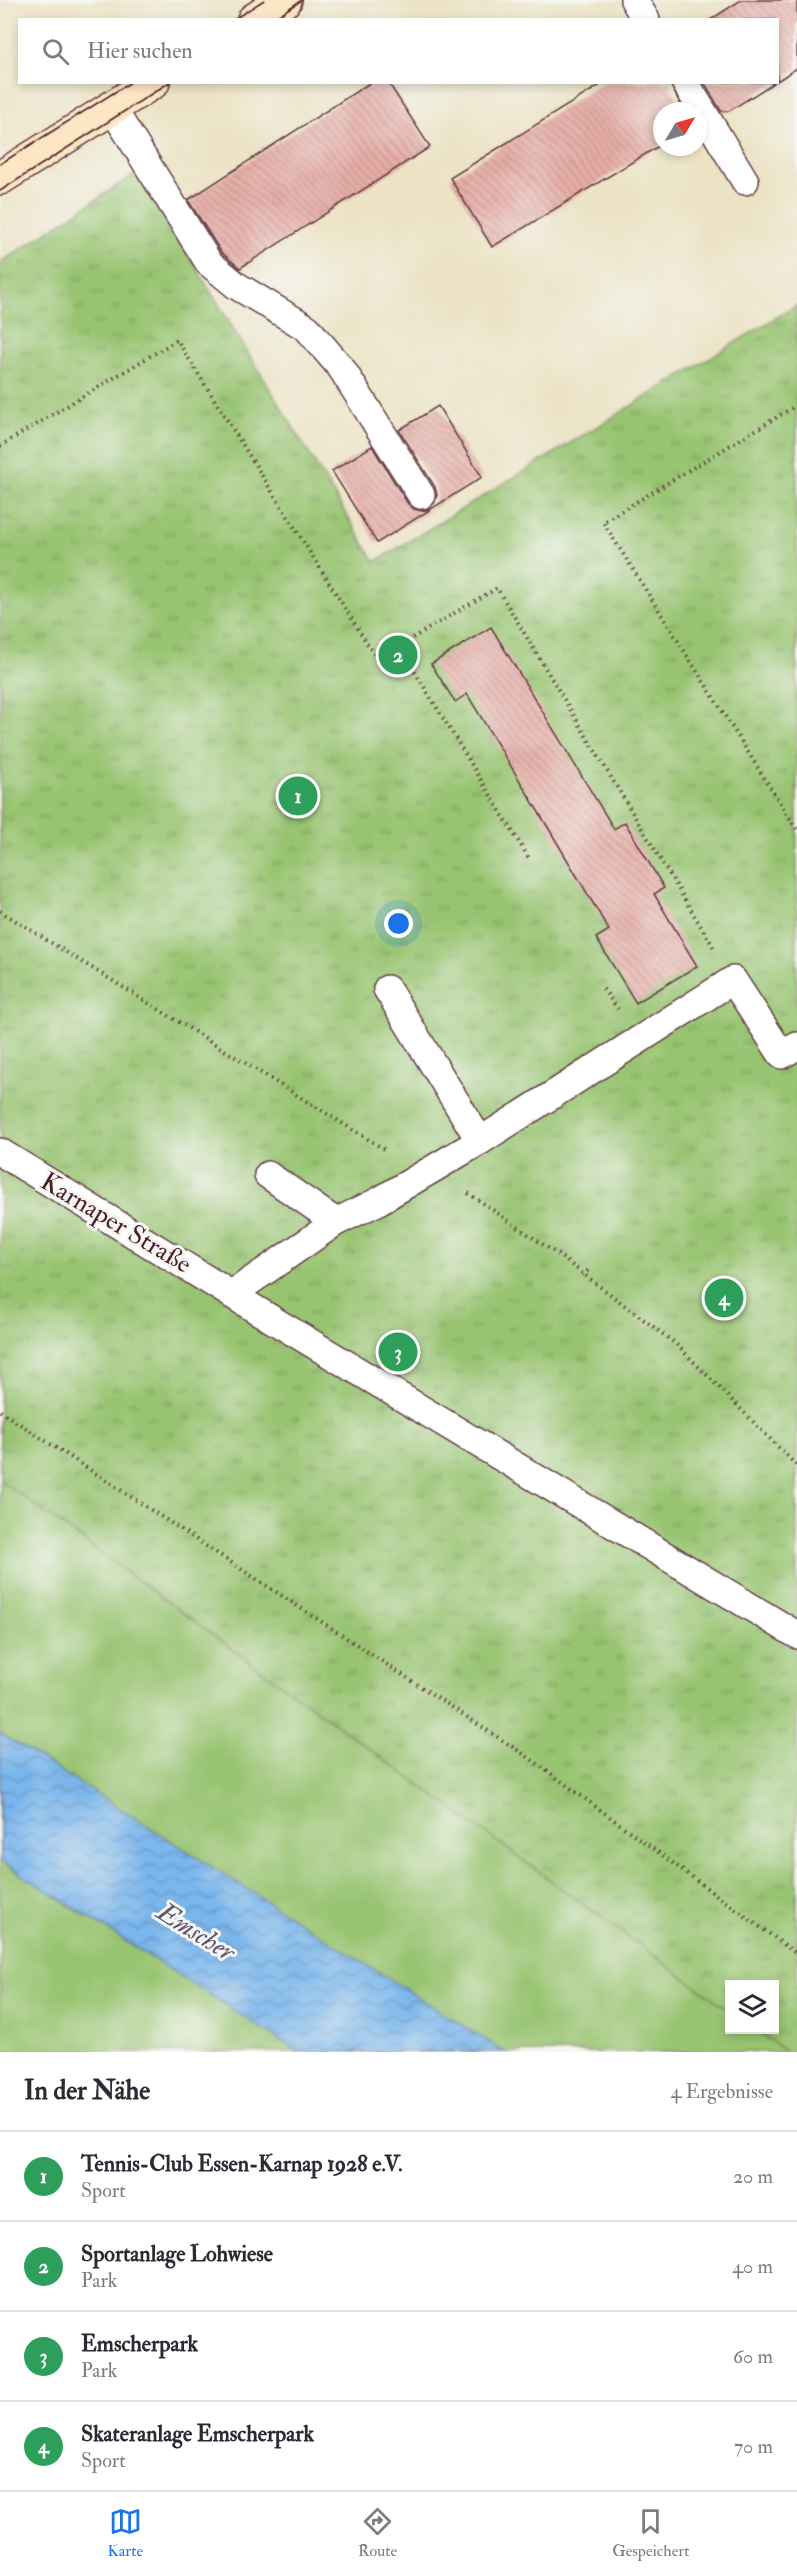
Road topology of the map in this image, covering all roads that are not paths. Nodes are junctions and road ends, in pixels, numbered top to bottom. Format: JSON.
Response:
{"nodes":[{"id":1,"x":285,"y":0,"type":"edge"},
{"id":2,"x":634,"y":0,"type":"edge"},
{"id":3,"x":257,"y":18,"type":"edge"},
{"id":4,"x":645,"y":18,"type":"edge"},
{"id":5,"x":150,"y":84,"type":"edge"},
{"id":6,"x":686,"y":84,"type":"edge"},
{"id":7,"x":112,"y":108,"type":"junction"},
{"id":8,"x":0,"y":178,"type":"edge"},
{"id":9,"x":745,"y":181,"type":"dead end"},
{"id":10,"x":421,"y":495,"type":"dead end"},
{"id":11,"x":387,"y":989,"type":"dead end"},
{"id":12,"x":797,"y":1046,"type":"edge"},
{"id":13,"x":480,"y":1141,"type":"junction"},
{"id":14,"x":0,"y":1152,"type":"edge"},
{"id":15,"x":268,"y":1175,"type":"dead end"},
{"id":16,"x":336,"y":1222,"type":"junction"},
{"id":17,"x":232,"y":1294,"type":"junction"},
{"id":18,"x":797,"y":1635,"type":"edge"}],
"edges":[{"from":1,"to":3,"type":"main road"},
{"from":2,"to":4,"type":"lane"},
{"from":5,"to":7,"type":"main road"},
{"from":6,"to":9,"type":"lane"},
{"from":7,"to":8,"type":"main road"},
{"from":7,"to":10,"type":"lane"},
{"from":11,"to":13,"type":"lane"},
{"from":12,"to":13,"type":"lane"},
{"from":13,"to":16,"type":"lane"},
{"from":14,"to":17,"type":"lane","name":"Karnaper Straße"},
{"from":15,"to":16,"type":"lane"},
{"from":16,"to":17,"type":"lane"},
{"from":17,"to":18,"type":"lane","name":"Karnaper Straße"}]}
